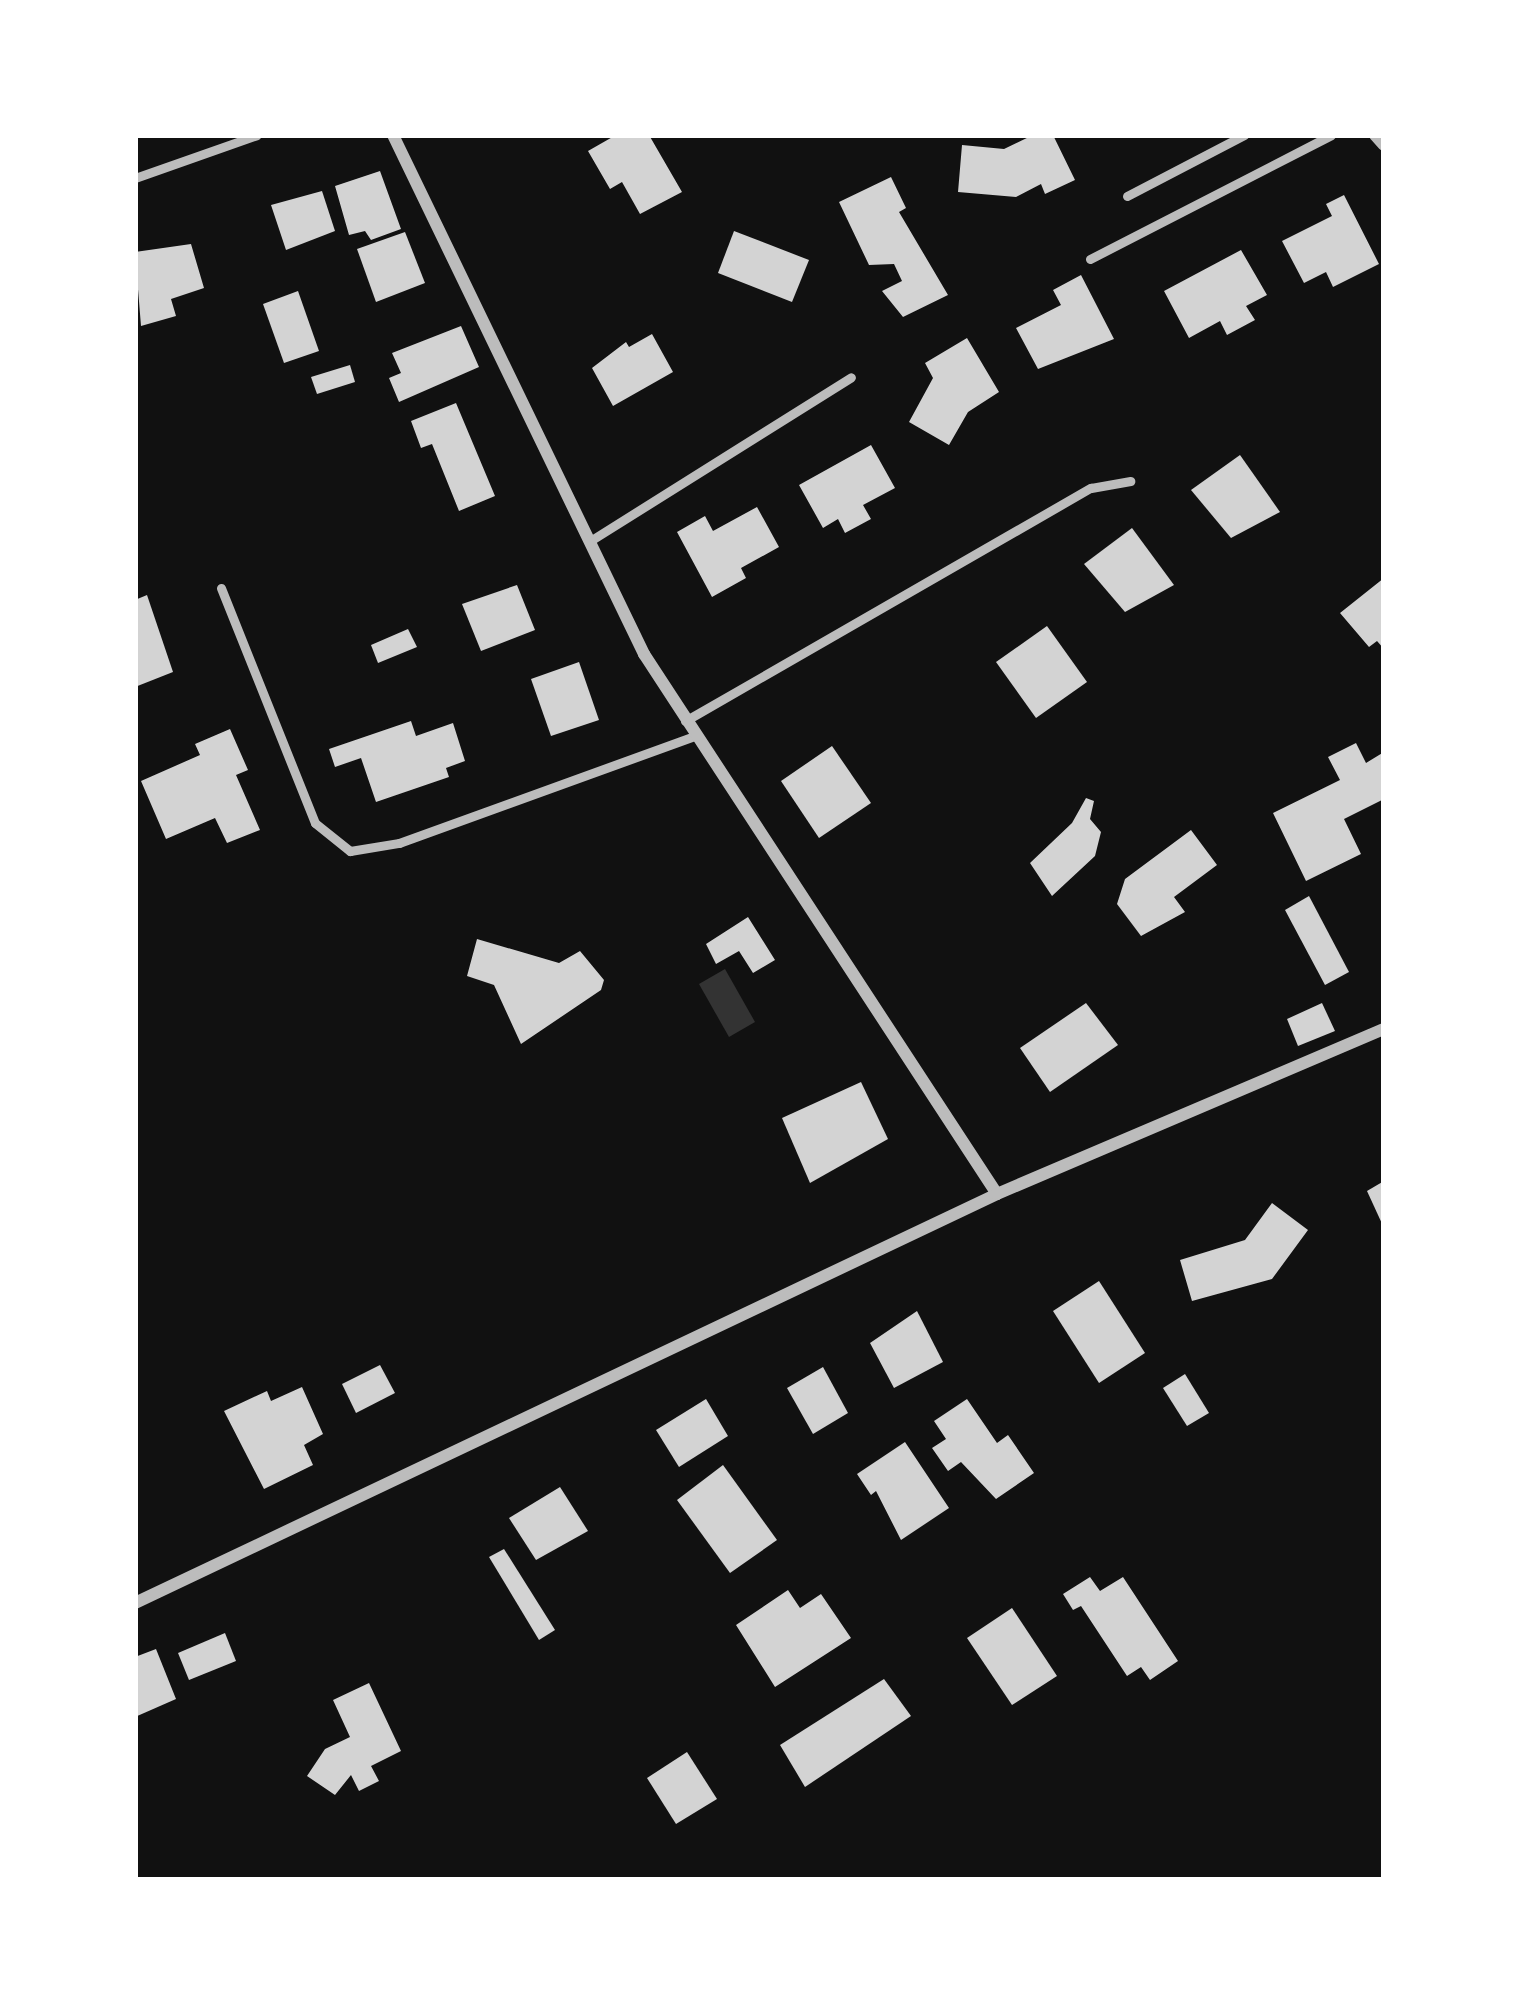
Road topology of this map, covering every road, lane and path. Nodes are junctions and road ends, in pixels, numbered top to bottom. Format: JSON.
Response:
{"nodes":[{"id":1,"x":256,"y":135,"type":"edge"},
{"id":2,"x":393,"y":135,"type":"edge"},
{"id":3,"x":1244,"y":135,"type":"edge"},
{"id":4,"x":1331,"y":135,"type":"edge"},
{"id":5,"x":1375,"y":135,"type":"edge"},
{"id":6,"x":1384,"y":145,"type":"edge"},
{"id":7,"x":135,"y":178,"type":"edge"},
{"id":8,"x":1127,"y":196,"type":"dead end"},
{"id":9,"x":1090,"y":259,"type":"dead end"},
{"id":10,"x":851,"y":377,"type":"dead end"},
{"id":11,"x":1130,"y":481,"type":"dead end"},
{"id":12,"x":590,"y":541,"type":"junction"},
{"id":13,"x":221,"y":588,"type":"dead end"},
{"id":14,"x":685,"y":721,"type":"junction"},
{"id":15,"x":694,"y":736,"type":"junction"},
{"id":16,"x":1384,"y":1029,"type":"edge"},
{"id":17,"x":997,"y":1194,"type":"junction"},
{"id":18,"x":135,"y":1603,"type":"edge"}],
"edges":[{"from":1,"to":7,"type":"lane"},
{"from":2,"to":12,"type":"street"},
{"from":3,"to":8,"type":"lane"},
{"from":4,"to":9,"type":"lane"},
{"from":5,"to":6,"type":"street"},
{"from":10,"to":12,"type":"lane"},
{"from":11,"to":14,"type":"lane"},
{"from":12,"to":14,"type":"street"},
{"from":13,"to":15,"type":"lane"},
{"from":14,"to":15,"type":"street"},
{"from":15,"to":17,"type":"street"},
{"from":16,"to":17,"type":"street"},
{"from":17,"to":18,"type":"street"}]}
